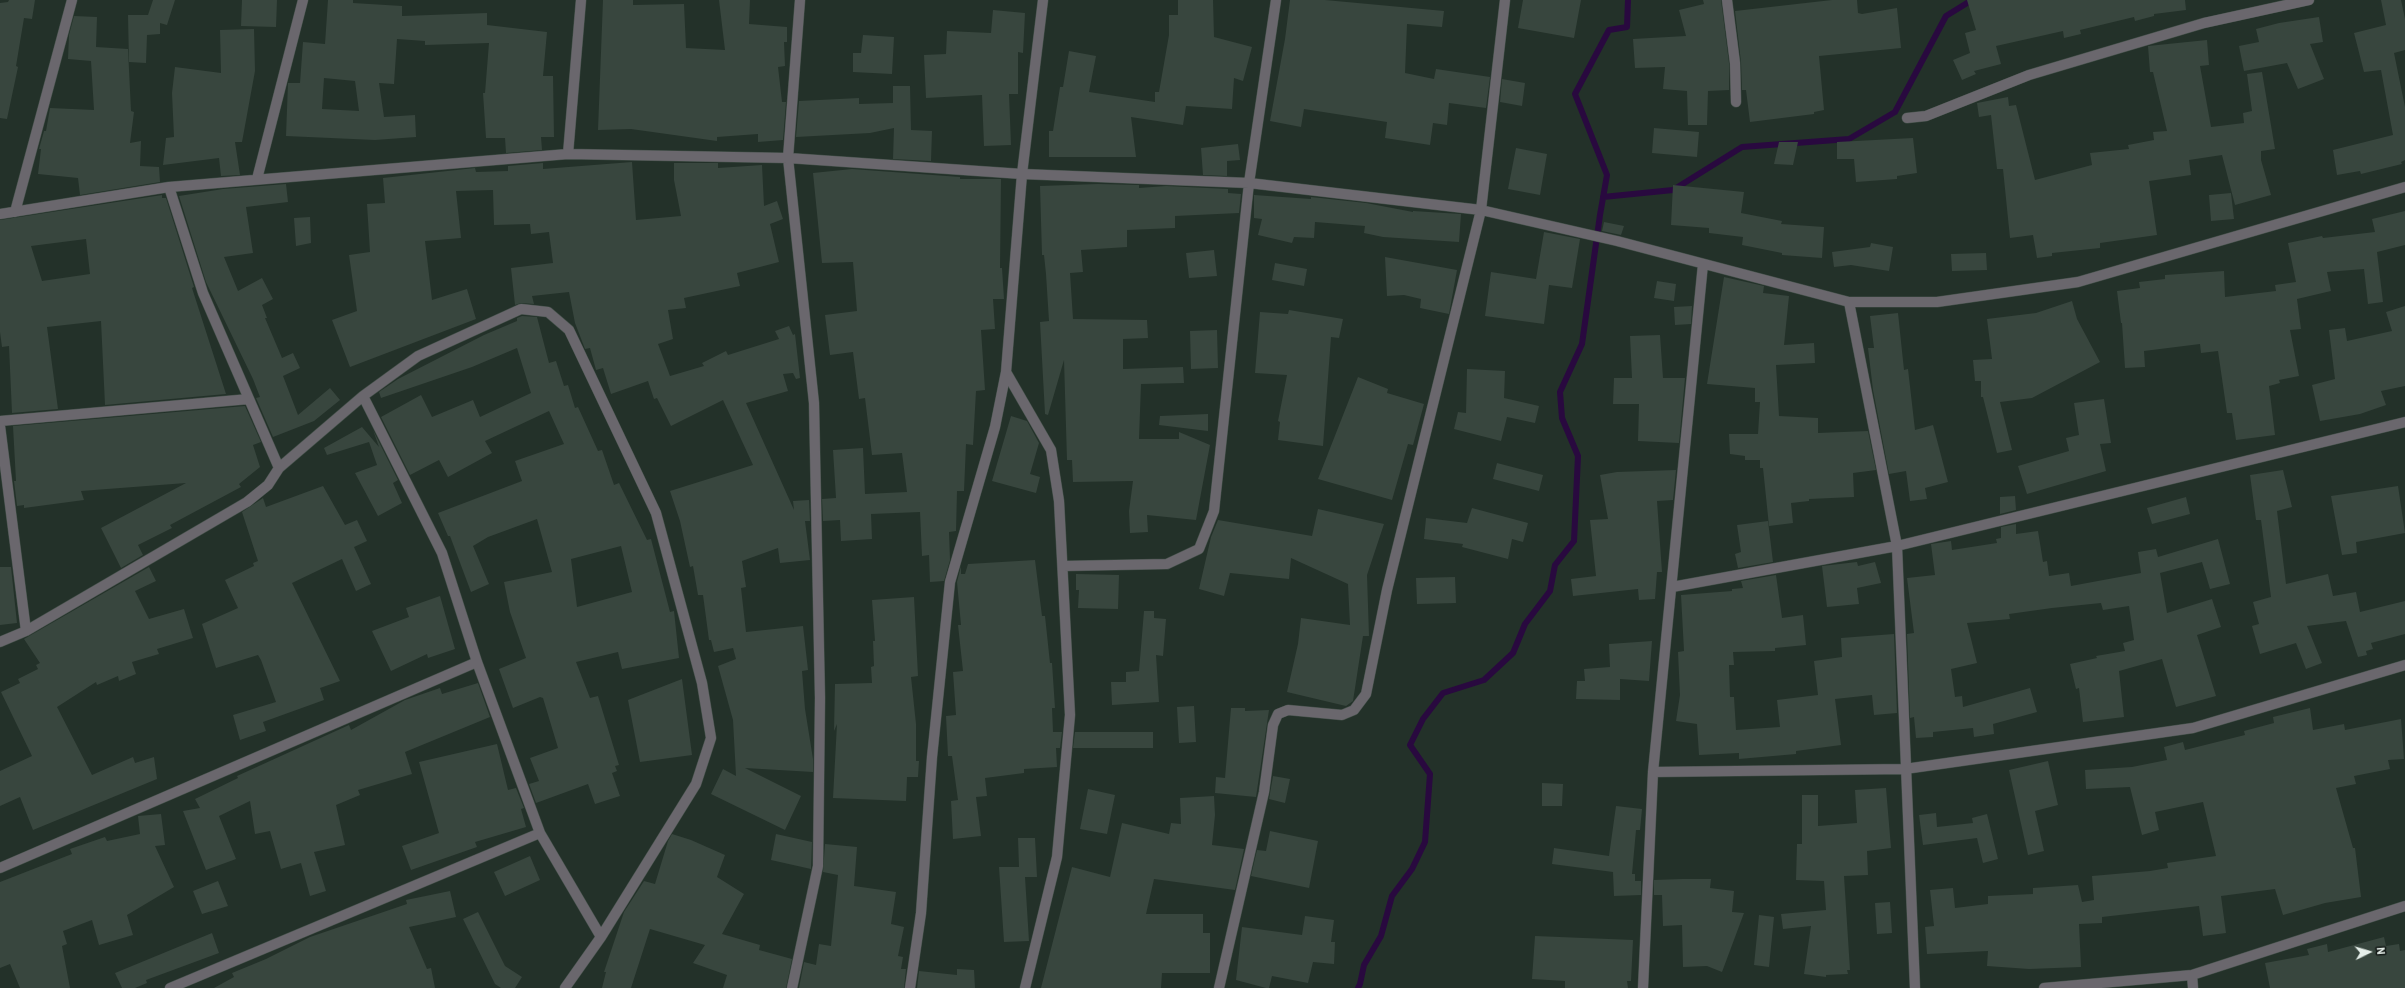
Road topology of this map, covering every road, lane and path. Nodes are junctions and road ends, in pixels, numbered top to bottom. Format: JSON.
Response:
{"nodes":[{"id":1,"x":72,"y":0,"type":"edge"},
{"id":2,"x":303,"y":0,"type":"edge"},
{"id":3,"x":581,"y":0,"type":"edge"},
{"id":4,"x":800,"y":0,"type":"edge"},
{"id":5,"x":1043,"y":0,"type":"edge"},
{"id":6,"x":1276,"y":0,"type":"edge"},
{"id":7,"x":1505,"y":0,"type":"edge"},
{"id":8,"x":1727,"y":0,"type":"edge"},
{"id":9,"x":2309,"y":0,"type":"edge"},
{"id":10,"x":1736,"y":102,"type":"dead end"},
{"id":11,"x":1907,"y":118,"type":"dead end"},
{"id":12,"x":568,"y":154,"type":"junction"},
{"id":13,"x":788,"y":158,"type":"junction"},
{"id":14,"x":1022,"y":174,"type":"junction"},
{"id":15,"x":256,"y":179,"type":"junction"},
{"id":16,"x":1249,"y":183,"type":"junction"},
{"id":17,"x":169,"y":187,"type":"junction"},
{"id":18,"x":2405,"y":187,"type":"edge"},
{"id":19,"x":1481,"y":210,"type":"junction"},
{"id":20,"x":15,"y":212,"type":"junction"},
{"id":21,"x":0,"y":214,"type":"edge"},
{"id":22,"x":1703,"y":264,"type":"junction"},
{"id":23,"x":1849,"y":302,"type":"junction"},
{"id":24,"x":1006,"y":372,"type":"junction"},
{"id":25,"x":363,"y":396,"type":"junction"},
{"id":26,"x":249,"y":400,"type":"junction"},
{"id":27,"x":0,"y":421,"type":"edge"},
{"id":28,"x":2405,"y":422,"type":"edge"},
{"id":29,"x":0,"y":426,"type":"edge"},
{"id":30,"x":279,"y":468,"type":"junction"},
{"id":31,"x":1897,"y":546,"type":"junction"},
{"id":32,"x":1063,"y":566,"type":"junction"},
{"id":33,"x":1672,"y":587,"type":"junction"},
{"id":34,"x":26,"y":631,"type":"junction"},
{"id":35,"x":0,"y":642,"type":"edge"},
{"id":36,"x":477,"y":662,"type":"junction"},
{"id":37,"x":2405,"y":665,"type":"edge"},
{"id":38,"x":1905,"y":769,"type":"junction"},
{"id":39,"x":1653,"y":772,"type":"junction"},
{"id":40,"x":540,"y":833,"type":"junction"},
{"id":41,"x":0,"y":868,"type":"edge"},
{"id":42,"x":2405,"y":906,"type":"edge"},
{"id":43,"x":601,"y":937,"type":"junction"},
{"id":44,"x":2192,"y":975,"type":"junction"},
{"id":45,"x":170,"y":988,"type":"edge"},
{"id":46,"x":565,"y":988,"type":"edge"},
{"id":47,"x":792,"y":988,"type":"edge"},
{"id":48,"x":910,"y":988,"type":"edge"},
{"id":49,"x":1025,"y":988,"type":"edge"},
{"id":50,"x":1219,"y":988,"type":"edge"},
{"id":51,"x":1643,"y":988,"type":"edge"},
{"id":52,"x":1915,"y":988,"type":"edge"},
{"id":53,"x":2044,"y":988,"type":"edge"},
{"id":54,"x":2193,"y":988,"type":"edge"}],
"edges":[{"from":1,"to":20,"type":"street"},
{"from":2,"to":15,"type":"street"},
{"from":3,"to":12,"type":"street"},
{"from":4,"to":13,"type":"street"},
{"from":5,"to":14,"type":"street"},
{"from":6,"to":16,"type":"street"},
{"from":7,"to":19,"type":"street"},
{"from":8,"to":10,"type":"street"},
{"from":9,"to":11,"type":"street"},
{"from":12,"to":13,"type":"street"},
{"from":12,"to":15,"type":"street"},
{"from":13,"to":14,"type":"street"},
{"from":13,"to":47,"type":"street"},
{"from":14,"to":16,"type":"street"},
{"from":14,"to":24,"type":"street"},
{"from":15,"to":17,"type":"street"},
{"from":16,"to":19,"type":"street"},
{"from":16,"to":32,"type":"street"},
{"from":17,"to":20,"type":"street"},
{"from":17,"to":26,"type":"street"},
{"from":18,"to":23,"type":"street"},
{"from":19,"to":22,"type":"street"},
{"from":19,"to":50,"type":"street"},
{"from":20,"to":21,"type":"street"},
{"from":22,"to":23,"type":"street"},
{"from":22,"to":33,"type":"street"},
{"from":23,"to":31,"type":"street"},
{"from":24,"to":32,"type":"street"},
{"from":24,"to":48,"type":"street"},
{"from":25,"to":30,"type":"street"},
{"from":25,"to":36,"type":"street"},
{"from":25,"to":43,"type":"street"},
{"from":26,"to":27,"type":"street"},
{"from":26,"to":30,"type":"street"},
{"from":28,"to":31,"type":"street"},
{"from":29,"to":34,"type":"street"},
{"from":30,"to":34,"type":"street"},
{"from":31,"to":33,"type":"street"},
{"from":31,"to":38,"type":"street"},
{"from":32,"to":49,"type":"street"},
{"from":33,"to":39,"type":"street"},
{"from":34,"to":35,"type":"street"},
{"from":36,"to":40,"type":"street"},
{"from":36,"to":41,"type":"street"},
{"from":37,"to":38,"type":"street"},
{"from":38,"to":39,"type":"street"},
{"from":38,"to":52,"type":"street"},
{"from":39,"to":51,"type":"street"},
{"from":40,"to":43,"type":"street"},
{"from":40,"to":45,"type":"street"},
{"from":42,"to":44,"type":"street"},
{"from":43,"to":46,"type":"street"},
{"from":44,"to":53,"type":"street"},
{"from":44,"to":54,"type":"street"}]}
